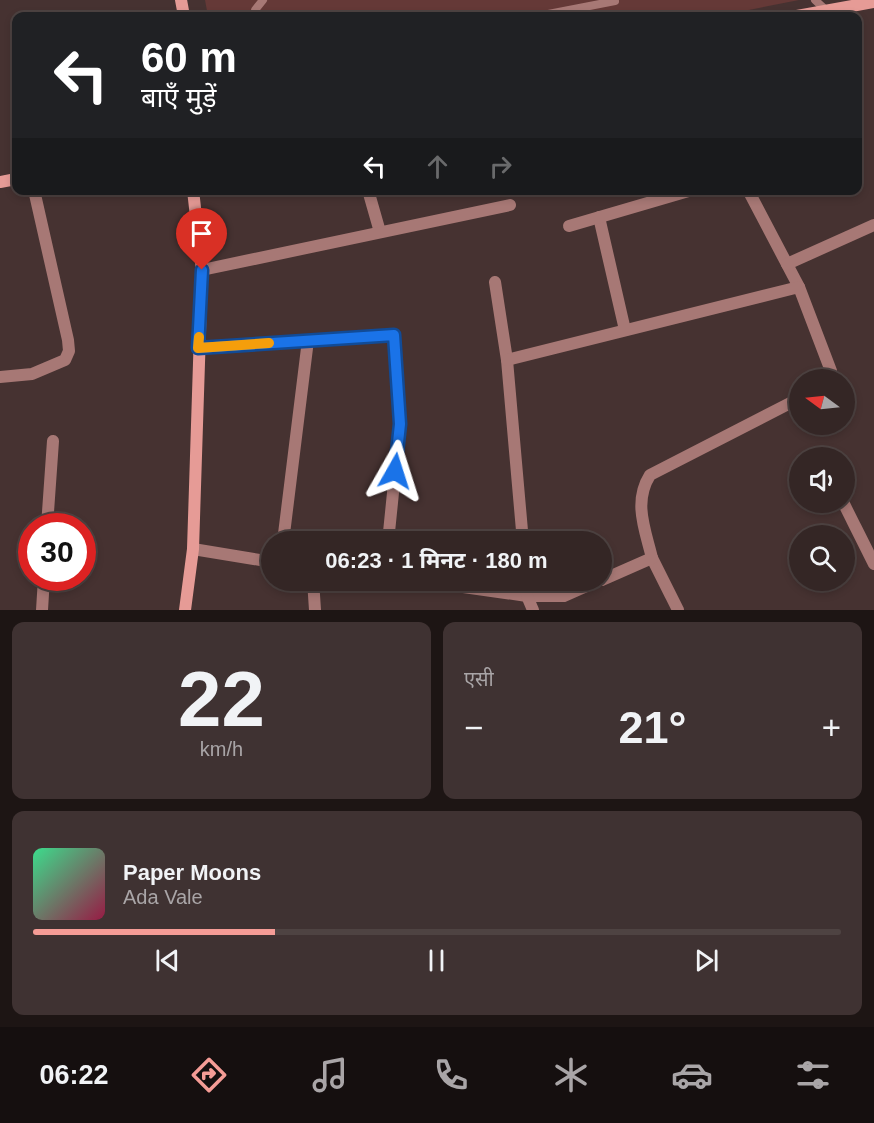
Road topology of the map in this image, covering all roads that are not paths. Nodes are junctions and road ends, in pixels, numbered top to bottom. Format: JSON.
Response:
{"nodes":[{"id":1,"x":617,"y":0,"type":"edge"},
{"id":2,"x":815,"y":0,"type":"edge"},
{"id":3,"x":874,"y":2,"type":"edge"},
{"id":4,"x":827,"y":11,"type":"junction"},
{"id":5,"x":558,"y":12,"type":"edge"},
{"id":6,"x":821,"y":12,"type":"edge"},
{"id":7,"x":35,"y":195,"type":"edge"},
{"id":8,"x":194,"y":195,"type":"edge"},
{"id":9,"x":370,"y":195,"type":"edge"},
{"id":10,"x":675,"y":195,"type":"edge"},
{"id":11,"x":751,"y":195,"type":"edge"},
{"id":12,"x":510,"y":205,"type":"dead end"},
{"id":13,"x":599,"y":217,"type":"junction"},
{"id":14,"x":874,"y":225,"type":"edge"},
{"id":15,"x":569,"y":226,"type":"dead end"},
{"id":16,"x":381,"y":232,"type":"junction"},
{"id":17,"x":787,"y":264,"type":"junction"},
{"id":18,"x":202,"y":270,"type":"junction"},
{"id":19,"x":495,"y":282,"type":"dead end"},
{"id":20,"x":799,"y":287,"type":"junction"},
{"id":21,"x":625,"y":330,"type":"junction"},
{"id":22,"x":308,"y":340,"type":"junction"},
{"id":23,"x":198,"y":348,"type":"junction"},
{"id":24,"x":507,"y":360,"type":"junction"},
{"id":25,"x":830,"y":369,"type":"edge"},
{"id":26,"x":0,"y":377,"type":"edge"},
{"id":27,"x":789,"y":404,"type":"edge"},
{"id":28,"x":53,"y":441,"type":"dead end"},
{"id":29,"x":48,"y":513,"type":"edge"},
{"id":30,"x":848,"y":513,"type":"edge"},
{"id":31,"x":284,"y":531,"type":"edge"},
{"id":32,"x":389,"y":531,"type":"edge"},
{"id":33,"x":521,"y":531,"type":"edge"},
{"id":34,"x":193,"y":549,"type":"junction"},
{"id":35,"x":652,"y":558,"type":"junction"},
{"id":36,"x":261,"y":560,"type":"edge"},
{"id":37,"x":874,"y":564,"type":"edge"},
{"id":38,"x":612,"y":575,"type":"edge"},
{"id":39,"x":43,"y":591,"type":"edge"},
{"id":40,"x":314,"y":591,"type":"edge"},
{"id":41,"x":492,"y":591,"type":"edge"},
{"id":42,"x":527,"y":591,"type":"edge"},
{"id":43,"x":576,"y":591,"type":"edge"},
{"id":44,"x":527,"y":596,"type":"junction"},
{"id":45,"x":42,"y":610,"type":"edge"},
{"id":46,"x":185,"y":610,"type":"edge"},
{"id":47,"x":315,"y":610,"type":"edge"},
{"id":48,"x":533,"y":610,"type":"edge"},
{"id":49,"x":678,"y":610,"type":"edge"}],
"edges":[{"from":1,"to":5,"type":"lane"},
{"from":2,"to":4,"type":"lane"},
{"from":3,"to":4,"type":"street"},
{"from":4,"to":6,"type":"street"},
{"from":7,"to":26,"type":"street"},
{"from":8,"to":18,"type":"street"},
{"from":9,"to":16,"type":"street"},
{"from":10,"to":13,"type":"street"},
{"from":11,"to":17,"type":"street"},
{"from":12,"to":16,"type":"street"},
{"from":13,"to":15,"type":"street"},
{"from":13,"to":21,"type":"street"},
{"from":14,"to":17,"type":"street"},
{"from":16,"to":18,"type":"street"},
{"from":17,"to":20,"type":"street"},
{"from":18,"to":23,"type":"street"},
{"from":19,"to":24,"type":"street"},
{"from":20,"to":21,"type":"street"},
{"from":20,"to":25,"type":"street"},
{"from":21,"to":24,"type":"street"},
{"from":22,"to":23,"type":"street"},
{"from":22,"to":31,"type":"street"},
{"from":22,"to":32,"type":"street"},
{"from":23,"to":34,"type":"street"},
{"from":24,"to":33,"type":"street"},
{"from":27,"to":35,"type":"street"},
{"from":28,"to":29,"type":"street"},
{"from":30,"to":37,"type":"street"},
{"from":34,"to":36,"type":"street"},
{"from":34,"to":46,"type":"street"},
{"from":35,"to":38,"type":"street"},
{"from":35,"to":49,"type":"street"},
{"from":39,"to":45,"type":"street"},
{"from":40,"to":47,"type":"street"},
{"from":41,"to":44,"type":"street"},
{"from":42,"to":44,"type":"street"},
{"from":43,"to":44,"type":"street"},
{"from":44,"to":48,"type":"street"}]}
